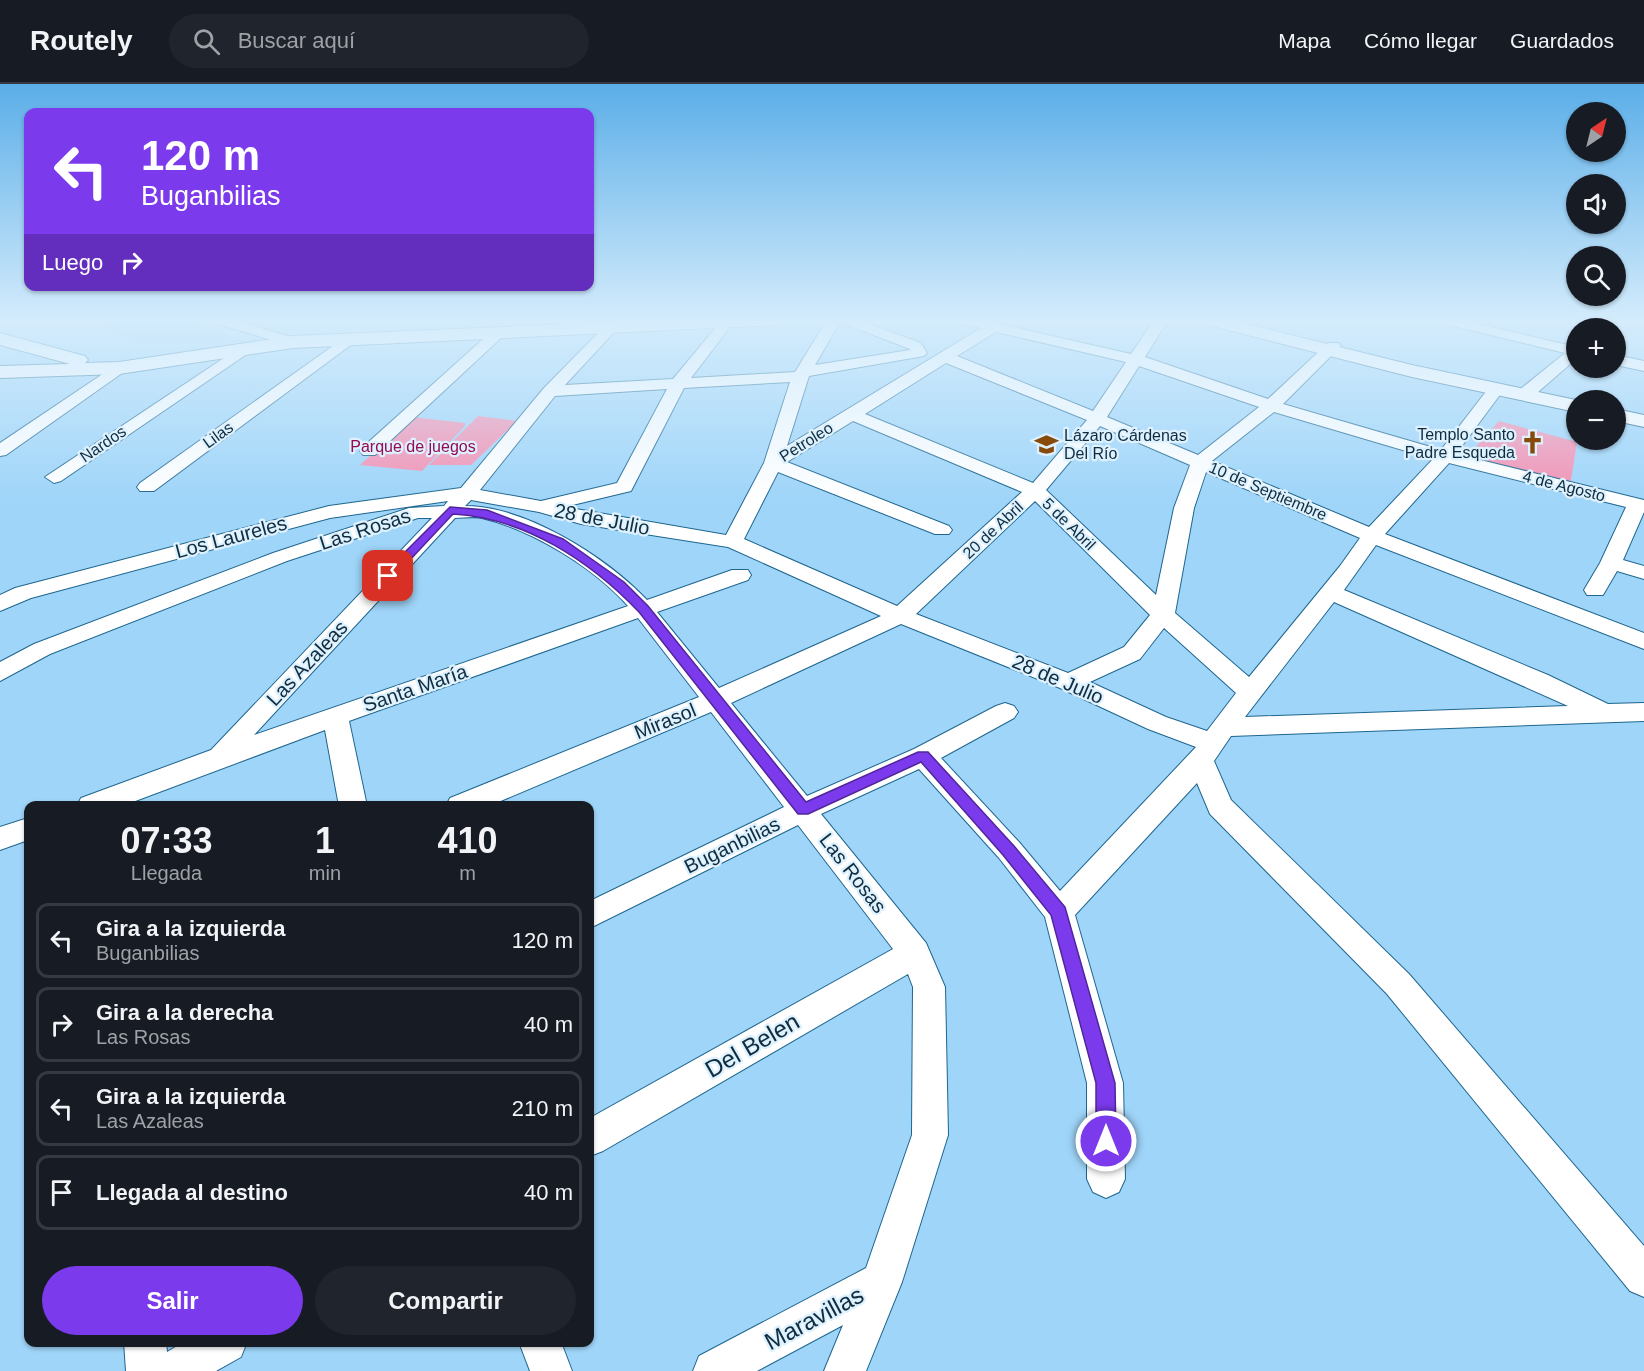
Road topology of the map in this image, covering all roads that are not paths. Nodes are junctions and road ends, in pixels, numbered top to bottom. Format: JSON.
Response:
{"nodes":[{"id":1,"x":101,"y":380,"type":"edge"},
{"id":2,"x":199,"y":380,"type":"edge"},
{"id":3,"x":292,"y":380,"type":"edge"},
{"id":4,"x":447,"y":380,"type":"edge"},
{"id":5,"x":555,"y":380,"type":"edge"},
{"id":6,"x":681,"y":380,"type":"edge"},
{"id":7,"x":732,"y":380,"type":"edge"},
{"id":8,"x":799,"y":380,"type":"edge"},
{"id":9,"x":906,"y":380,"type":"edge"},
{"id":10,"x":1008,"y":380,"type":"edge"},
{"id":11,"x":1123,"y":380,"type":"edge"},
{"id":12,"x":1195,"y":380,"type":"edge"},
{"id":13,"x":1297,"y":380,"type":"edge"},
{"id":14,"x":1460,"y":380,"type":"edge"},
{"id":15,"x":1541,"y":380,"type":"edge"},
{"id":16,"x":678,"y":384,"type":"junction"},
{"id":17,"x":1497,"y":388,"type":"junction"},
{"id":18,"x":550,"y":391,"type":"junction"},
{"id":19,"x":1524,"y":394,"type":"junction"},
{"id":20,"x":1566,"y":404,"type":"edge"},
{"id":21,"x":1271,"y":406,"type":"junction"},
{"id":22,"x":851,"y":414,"type":"junction"},
{"id":23,"x":1626,"y":417,"type":"edge"},
{"id":24,"x":1096,"y":420,"type":"junction"},
{"id":25,"x":1644,"y":421,"type":"edge"},
{"id":26,"x":0,"y":451,"type":"edge"},
{"id":27,"x":369,"y":451,"type":"dead end"},
{"id":28,"x":1445,"y":457,"type":"junction"},
{"id":29,"x":1200,"y":462,"type":"junction"},
{"id":30,"x":773,"y":463,"type":"junction"},
{"id":31,"x":54,"y":477,"type":"dead end"},
{"id":32,"x":147,"y":487,"type":"dead end"},
{"id":33,"x":1036,"y":491,"type":"junction"},
{"id":34,"x":459,"y":502,"type":"junction"},
{"id":35,"x":1641,"y":505,"type":"edge"},
{"id":36,"x":542,"y":507,"type":"junction"},
{"id":37,"x":942,"y":530,"type":"dead end"},
{"id":38,"x":1372,"y":536,"type":"junction"},
{"id":39,"x":733,"y":542,"type":"junction"},
{"id":40,"x":1611,"y":562,"type":"junction"},
{"id":41,"x":1644,"y":573,"type":"edge"},
{"id":42,"x":740,"y":575,"type":"dead end"},
{"id":43,"x":1595,"y":590,"type":"dead end"},
{"id":44,"x":1331,"y":593,"type":"junction"},
{"id":45,"x":0,"y":604,"type":"edge"},
{"id":46,"x":643,"y":609,"type":"junction"},
{"id":47,"x":1163,"y":615,"type":"junction"},
{"id":48,"x":900,"y":616,"type":"junction"},
{"id":49,"x":1644,"y":641,"type":"edge"},
{"id":50,"x":0,"y":673,"type":"edge"},
{"id":51,"x":1069,"y":682,"type":"junction"},
{"id":52,"x":1250,"y":692,"type":"junction"},
{"id":53,"x":716,"y":700,"type":"junction"},
{"id":54,"x":1005,"y":712,"type":"dead end"},
{"id":55,"x":1644,"y":712,"type":"edge"},
{"id":56,"x":1606,"y":714,"type":"junction"},
{"id":57,"x":334,"y":716,"type":"junction"},
{"id":58,"x":1212,"y":744,"type":"junction"},
{"id":59,"x":923,"y":756,"type":"junction"},
{"id":60,"x":219,"y":757,"type":"junction"},
{"id":61,"x":104,"y":801,"type":"edge"},
{"id":62,"x":351,"y":801,"type":"edge"},
{"id":63,"x":472,"y":801,"type":"edge"},
{"id":64,"x":803,"y":810,"type":"junction"},
{"id":65,"x":24,"y":830,"type":"edge"},
{"id":66,"x":0,"y":839,"type":"edge"},
{"id":67,"x":1059,"y":912,"type":"junction"},
{"id":68,"x":594,"y":913,"type":"edge"},
{"id":69,"x":915,"y":952,"type":"junction"},
{"id":70,"x":594,"y":1136,"type":"edge"},
{"id":71,"x":1106,"y":1179,"type":"dead end"},
{"id":72,"x":1644,"y":1277,"type":"edge"},
{"id":73,"x":882,"y":1282,"type":"junction"},
{"id":74,"x":145,"y":1347,"type":"edge"},
{"id":75,"x":217,"y":1347,"type":"edge"},
{"id":76,"x":542,"y":1347,"type":"edge"},
{"id":77,"x":147,"y":1371,"type":"edge"},
{"id":78,"x":175,"y":1371,"type":"edge"},
{"id":79,"x":551,"y":1371,"type":"edge"},
{"id":80,"x":714,"y":1371,"type":"edge"},
{"id":81,"x":845,"y":1371,"type":"edge"}],
"edges":[{"from":1,"to":26,"type":"street"},
{"from":2,"to":31,"type":"street","name":"Nardos"},
{"from":3,"to":32,"type":"street","name":"Lilas"},
{"from":4,"to":27,"type":"street"},
{"from":5,"to":18,"type":"street","name":"Las Azaleas"},
{"from":6,"to":16,"type":"street"},
{"from":7,"to":16,"type":"street"},
{"from":8,"to":30,"type":"street"},
{"from":9,"to":22,"type":"street","name":"Petroleo"},
{"from":10,"to":24,"type":"street","name":"10 de Septiembre"},
{"from":11,"to":24,"type":"street","name":"20 de Abril"},
{"from":12,"to":21,"type":"street","name":"4 de Agosto"},
{"from":13,"to":21,"type":"street"},
{"from":14,"to":17,"type":"street"},
{"from":15,"to":19,"type":"street"},
{"from":16,"to":18,"type":"street"},
{"from":16,"to":36,"type":"street"},
{"from":17,"to":19,"type":"street"},
{"from":17,"to":28,"type":"street"},
{"from":18,"to":34,"type":"street","name":"Las Azaleas"},
{"from":19,"to":20,"type":"street"},
{"from":21,"to":28,"type":"street","name":"4 de Agosto"},
{"from":21,"to":29,"type":"street"},
{"from":22,"to":30,"type":"street","name":"Petroleo"},
{"from":22,"to":33,"type":"street","name":"5 de Abril"},
{"from":23,"to":25,"type":"street"},
{"from":24,"to":29,"type":"street","name":"10 de Septiembre"},
{"from":24,"to":33,"type":"street","name":"20 de Abril"},
{"from":28,"to":35,"type":"street","name":"4 de Agosto"},
{"from":28,"to":38,"type":"street"},
{"from":29,"to":38,"type":"street","name":"10 de Septiembre"},
{"from":29,"to":47,"type":"street"},
{"from":30,"to":37,"type":"street"},
{"from":30,"to":39,"type":"street"},
{"from":33,"to":47,"type":"street","name":"5 de Abril"},
{"from":33,"to":48,"type":"street","name":"20 de Abril"},
{"from":34,"to":36,"type":"street","name":"28 de Julio"},
{"from":34,"to":45,"type":"street","name":"Los Laureles"},
{"from":34,"to":46,"type":"street","name":"Las Rosas"},
{"from":34,"to":50,"type":"street","name":"Las Rosas"},
{"from":34,"to":60,"type":"street","name":"Las Azaleas"},
{"from":35,"to":40,"type":"street"},
{"from":36,"to":39,"type":"street","name":"28 de Julio"},
{"from":38,"to":44,"type":"street"},
{"from":38,"to":49,"type":"street","name":"10 de Septiembre"},
{"from":39,"to":48,"type":"street","name":"28 de Julio"},
{"from":40,"to":41,"type":"street"},
{"from":40,"to":43,"type":"street"},
{"from":42,"to":46,"type":"street","name":"Santa María"},
{"from":44,"to":52,"type":"street"},
{"from":44,"to":56,"type":"street"},
{"from":46,"to":53,"type":"street","name":"Las Rosas"},
{"from":46,"to":57,"type":"street","name":"Santa María"},
{"from":47,"to":51,"type":"street"},
{"from":47,"to":52,"type":"street","name":"5 de Abril"},
{"from":48,"to":51,"type":"street","name":"28 de Julio"},
{"from":48,"to":53,"type":"street","name":"Mirasol"},
{"from":51,"to":58,"type":"street","name":"28 de Julio"},
{"from":52,"to":58,"type":"street"},
{"from":53,"to":63,"type":"street","name":"Mirasol"},
{"from":53,"to":64,"type":"street","name":"Las Rosas"},
{"from":54,"to":59,"type":"street","name":"Buganbilias"},
{"from":55,"to":56,"type":"street"},
{"from":56,"to":58,"type":"street"},
{"from":57,"to":60,"type":"street","name":"Santa María"},
{"from":57,"to":62,"type":"street"},
{"from":58,"to":67,"type":"street"},
{"from":58,"to":72,"type":"street"},
{"from":59,"to":64,"type":"street","name":"Buganbilias"},
{"from":59,"to":67,"type":"street"},
{"from":60,"to":61,"type":"street","name":"Santa María"},
{"from":64,"to":68,"type":"street","name":"Buganbilias"},
{"from":64,"to":69,"type":"street","name":"Las Rosas"},
{"from":65,"to":66,"type":"street"},
{"from":67,"to":71,"type":"street"},
{"from":69,"to":70,"type":"street","name":"Del Belen"},
{"from":69,"to":73,"type":"street","name":"Las Rosas"},
{"from":73,"to":80,"type":"street","name":"Maravillas"},
{"from":73,"to":81,"type":"street","name":"Las Rosas"},
{"from":74,"to":77,"type":"street"},
{"from":75,"to":78,"type":"street"},
{"from":76,"to":79,"type":"street"}]}
